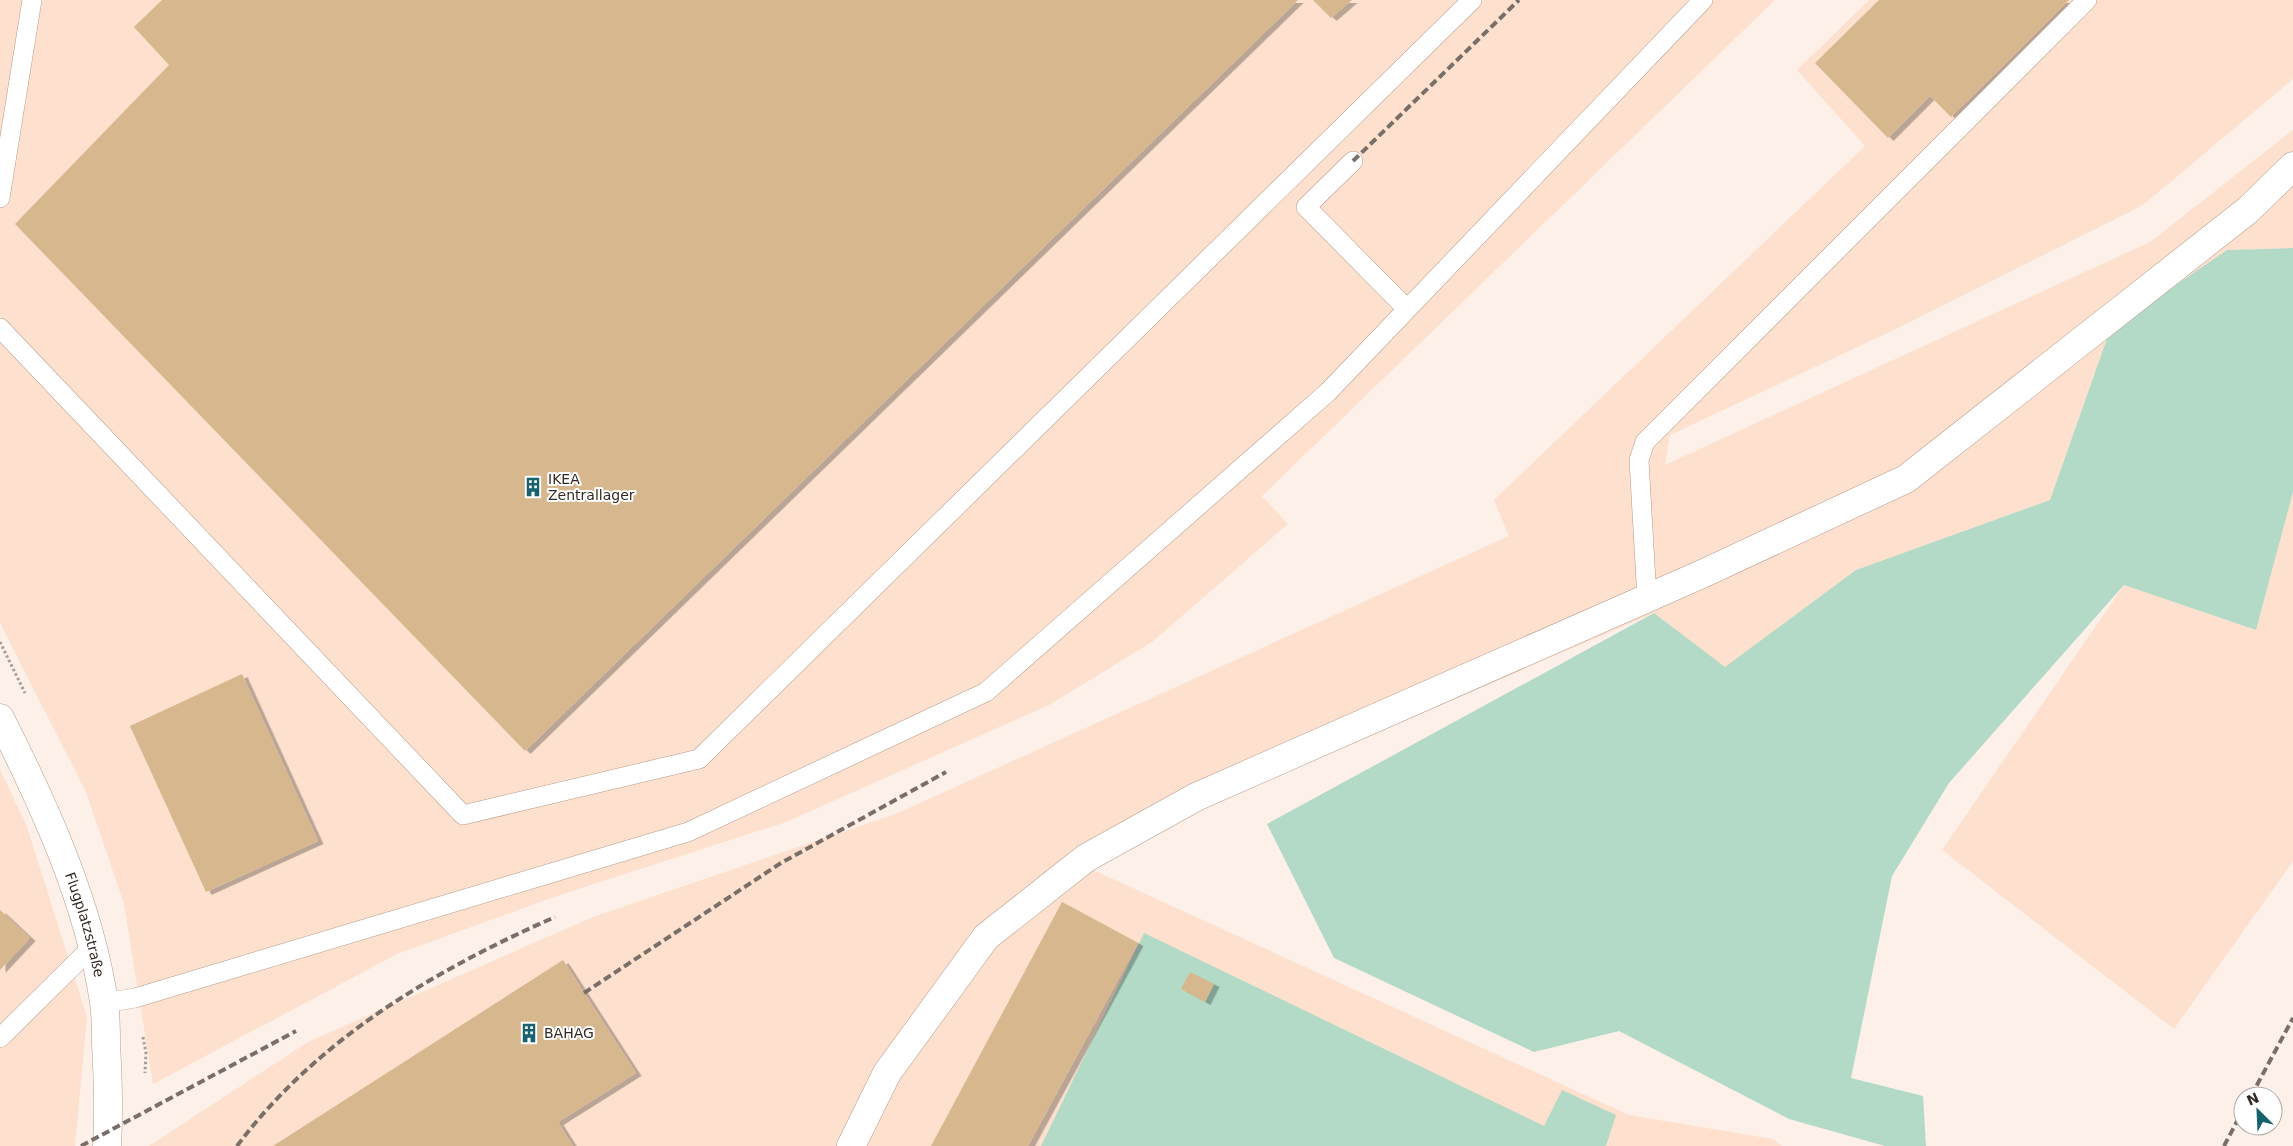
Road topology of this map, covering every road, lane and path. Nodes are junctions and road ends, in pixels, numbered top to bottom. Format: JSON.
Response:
{"nodes":[{"id":1,"x":32,"y":0,"type":"edge"},
{"id":2,"x":1472,"y":0,"type":"edge"},
{"id":3,"x":1703,"y":0,"type":"edge"},
{"id":4,"x":2087,"y":0,"type":"edge"},
{"id":5,"x":1353,"y":161,"type":"dead end"},
{"id":6,"x":2293,"y":166,"type":"edge"},
{"id":7,"x":0,"y":198,"type":"edge"},
{"id":8,"x":1407,"y":309,"type":"junction"},
{"id":9,"x":0,"y":328,"type":"edge"},
{"id":10,"x":1647,"y":599,"type":"junction"},
{"id":11,"x":0,"y":718,"type":"edge"},
{"id":12,"x":93,"y":946,"type":"junction"},
{"id":13,"x":104,"y":1003,"type":"junction"},
{"id":14,"x":0,"y":1038,"type":"edge"},
{"id":15,"x":107,"y":1146,"type":"edge"},
{"id":16,"x":851,"y":1146,"type":"edge"}],
"edges":[{"from":1,"to":7,"type":"lane"},
{"from":2,"to":9,"type":"lane"},
{"from":3,"to":8,"type":"lane"},
{"from":4,"to":10,"type":"lane"},
{"from":5,"to":8,"type":"lane"},
{"from":6,"to":10,"type":"street"},
{"from":8,"to":13,"type":"lane"},
{"from":10,"to":16,"type":"street"},
{"from":11,"to":12,"type":"street","name":"Flugplatzstraße"},
{"from":12,"to":13,"type":"street","name":"Flugplatzstraße"},
{"from":12,"to":14,"type":"lane"},
{"from":13,"to":15,"type":"street","name":"Flugplatzstraße"}]}
